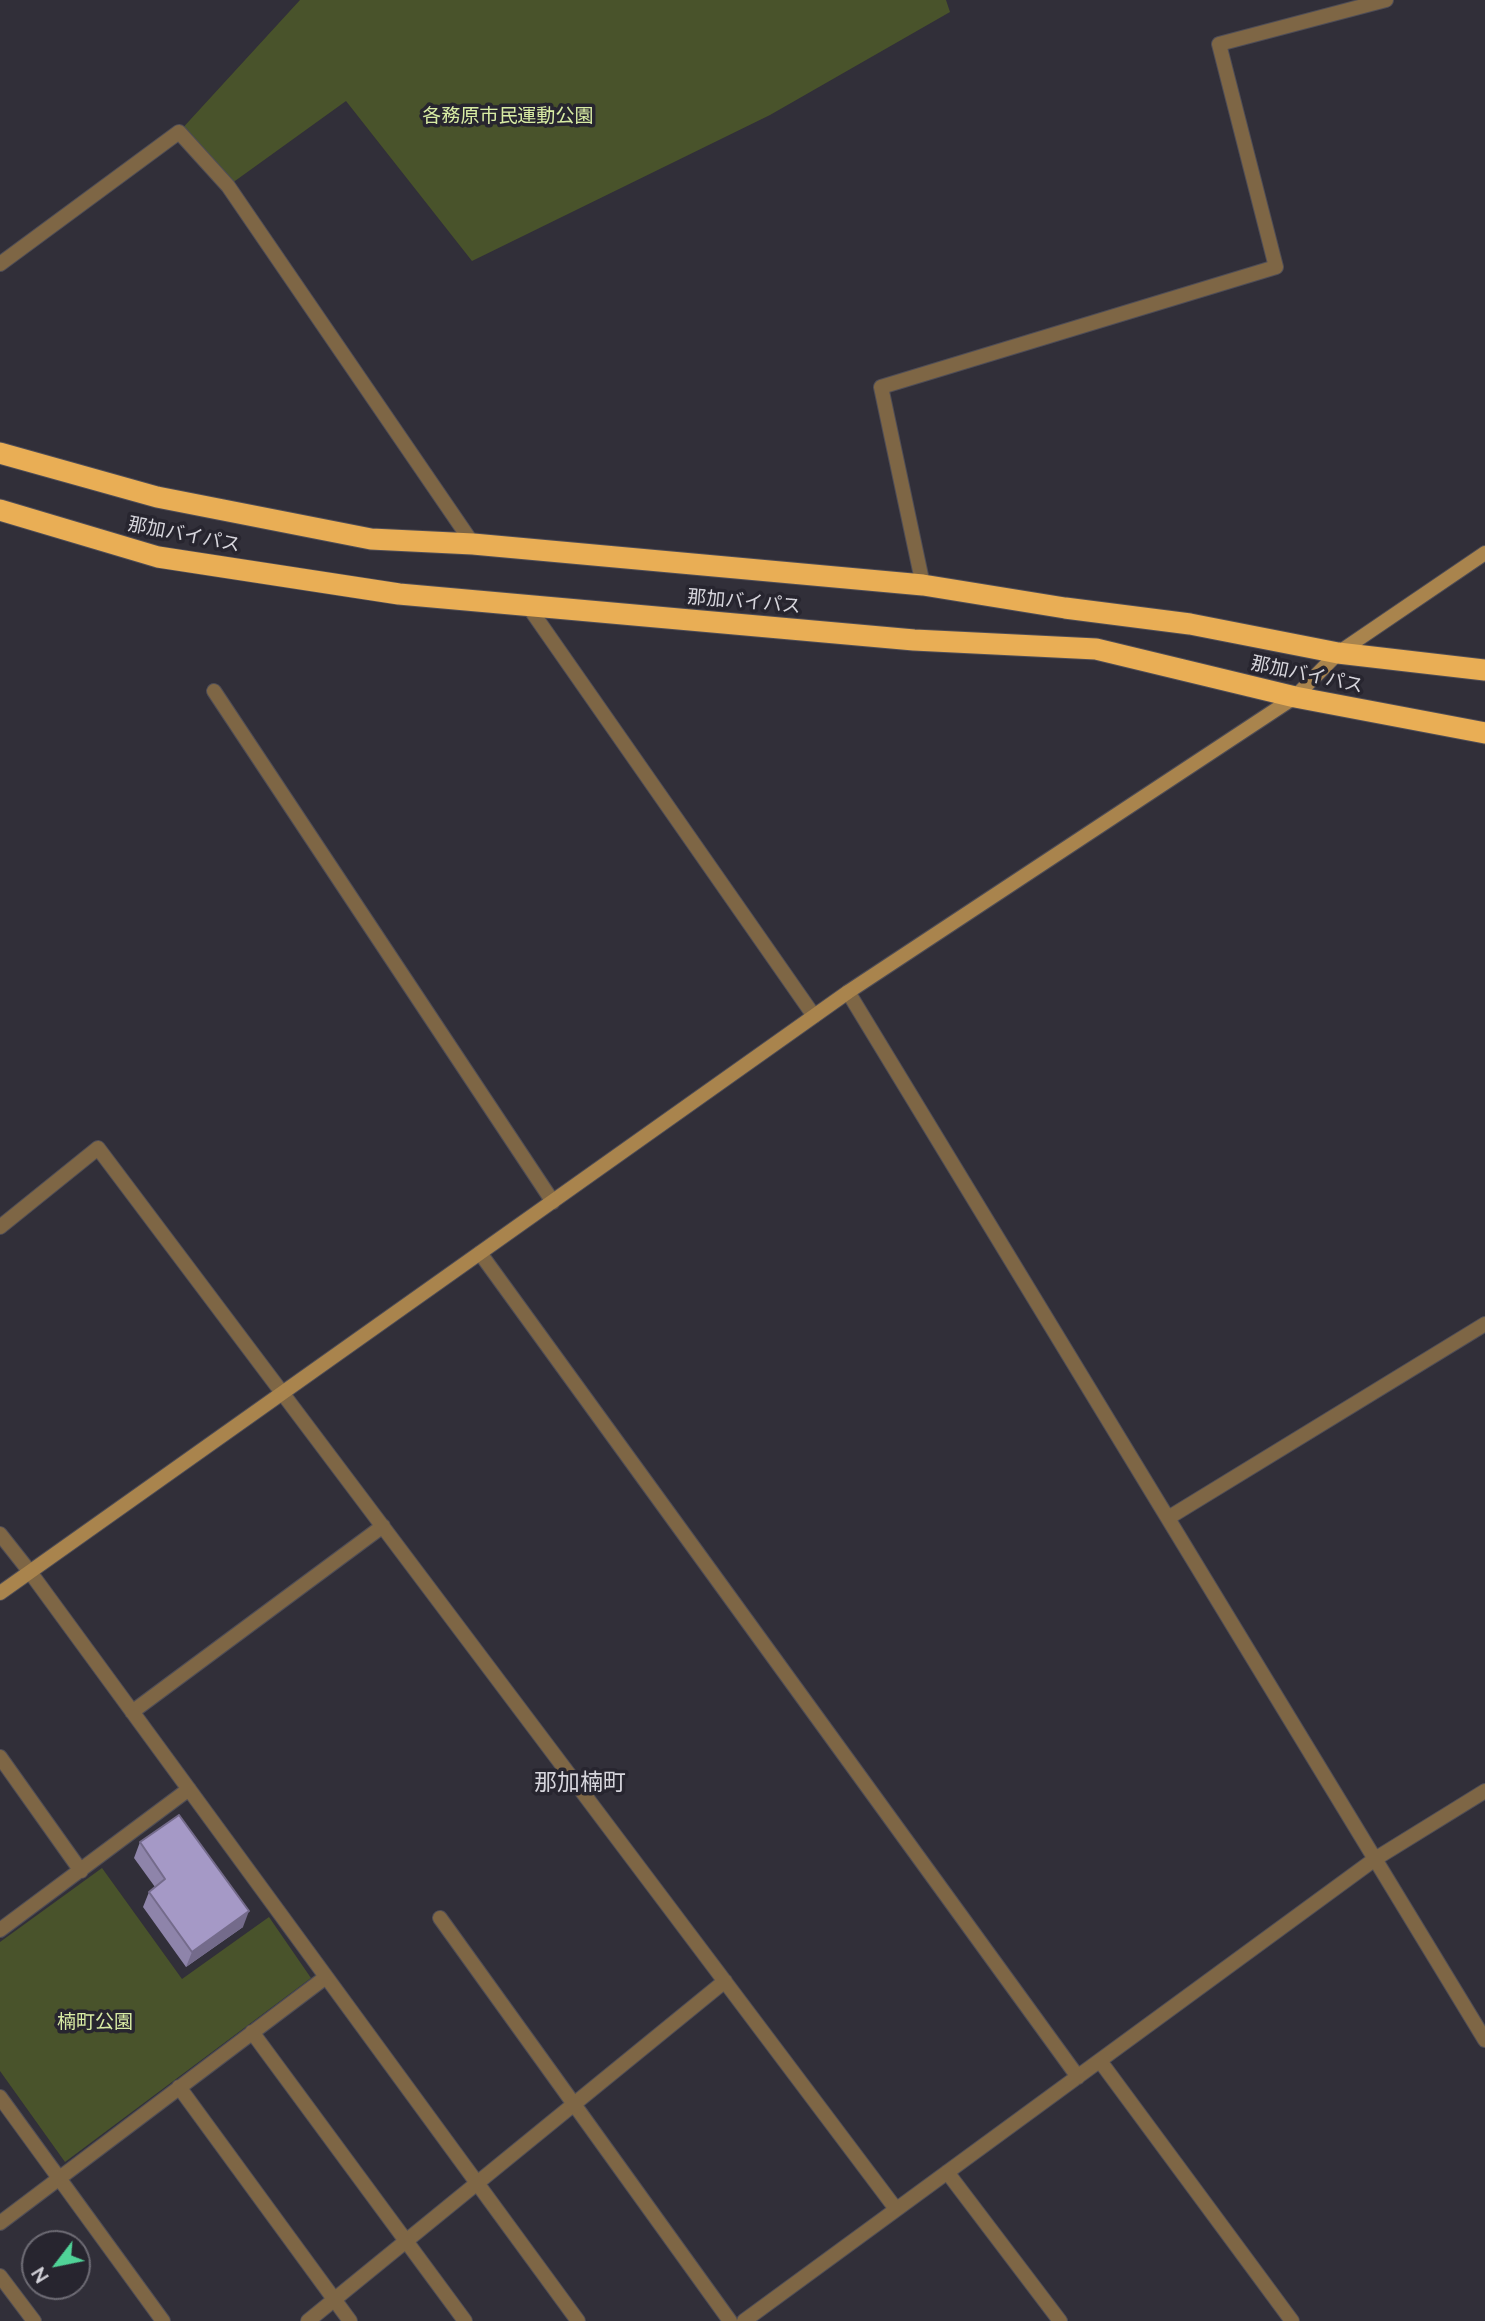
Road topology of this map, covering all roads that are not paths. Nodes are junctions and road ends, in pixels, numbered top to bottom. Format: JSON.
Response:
{"nodes":[{"id":1,"x":1386,"y":0,"type":"edge"},
{"id":2,"x":0,"y":264,"type":"edge"},
{"id":3,"x":0,"y":453,"type":"edge"},
{"id":4,"x":0,"y":510,"type":"edge"},
{"id":5,"x":473,"y":544,"type":"junction"},
{"id":6,"x":1485,"y":553,"type":"edge"},
{"id":7,"x":923,"y":585,"type":"junction"},
{"id":8,"x":528,"y":606,"type":"junction"},
{"id":9,"x":1338,"y":653,"type":"junction"},
{"id":10,"x":1485,"y":670,"type":"edge"},
{"id":11,"x":214,"y":691,"type":"dead end"},
{"id":12,"x":1295,"y":696,"type":"junction"},
{"id":13,"x":1485,"y":733,"type":"edge"},
{"id":14,"x":848,"y":992,"type":"junction"},
{"id":15,"x":814,"y":1016,"type":"junction"},
{"id":16,"x":553,"y":1202,"type":"junction"},
{"id":17,"x":1,"y":1224,"type":"edge"},
{"id":18,"x":480,"y":1253,"type":"junction"},
{"id":19,"x":1485,"y":1324,"type":"edge"},
{"id":20,"x":283,"y":1393,"type":"junction"},
{"id":21,"x":1168,"y":1518,"type":"junction"},
{"id":22,"x":383,"y":1526,"type":"junction"},
{"id":23,"x":0,"y":1534,"type":"edge"},
{"id":24,"x":30,"y":1572,"type":"junction"},
{"id":25,"x":0,"y":1593,"type":"edge"},
{"id":26,"x":132,"y":1712,"type":"junction"},
{"id":27,"x":0,"y":1757,"type":"edge"},
{"id":28,"x":189,"y":1789,"type":"junction"},
{"id":29,"x":1485,"y":1791,"type":"edge"},
{"id":30,"x":1375,"y":1859,"type":"junction"},
{"id":31,"x":81,"y":1871,"type":"junction"},
{"id":32,"x":440,"y":1918,"type":"dead end"},
{"id":33,"x":0,"y":1930,"type":"edge"},
{"id":34,"x":326,"y":1977,"type":"junction"},
{"id":35,"x":725,"y":1981,"type":"junction"},
{"id":36,"x":252,"y":2032,"type":"junction"},
{"id":37,"x":1485,"y":2040,"type":"edge"},
{"id":38,"x":1100,"y":2061,"type":"junction"},
{"id":39,"x":1078,"y":2077,"type":"junction"},
{"id":40,"x":179,"y":2087,"type":"junction"},
{"id":41,"x":0,"y":2096,"type":"edge"},
{"id":42,"x":575,"y":2104,"type":"junction"},
{"id":43,"x":947,"y":2172,"type":"junction"},
{"id":44,"x":59,"y":2177,"type":"junction"},
{"id":45,"x":477,"y":2183,"type":"junction"},
{"id":46,"x":897,"y":2209,"type":"junction"},
{"id":47,"x":0,"y":2223,"type":"edge"},
{"id":48,"x":406,"y":2241,"type":"junction"},
{"id":49,"x":0,"y":2276,"type":"edge"},
{"id":50,"x":334,"y":2300,"type":"junction"},
{"id":51,"x":34,"y":2321,"type":"edge"},
{"id":52,"x":163,"y":2321,"type":"edge"},
{"id":53,"x":308,"y":2321,"type":"edge"},
{"id":54,"x":349,"y":2321,"type":"edge"},
{"id":55,"x":465,"y":2321,"type":"edge"},
{"id":56,"x":578,"y":2321,"type":"edge"},
{"id":57,"x":730,"y":2321,"type":"edge"},
{"id":58,"x":744,"y":2321,"type":"edge"},
{"id":59,"x":1060,"y":2321,"type":"edge"},
{"id":60,"x":1292,"y":2321,"type":"edge"}],
"edges":[{"from":1,"to":7,"type":"street"},
{"from":2,"to":5,"type":"street"},
{"from":3,"to":5,"type":"highway","name":"那加バイパス"},
{"from":4,"to":8,"type":"highway","name":"那加バイパス"},
{"from":5,"to":7,"type":"highway","name":"那加バイパス"},
{"from":6,"to":9,"type":"street"},
{"from":7,"to":9,"type":"highway","name":"那加バイパス"},
{"from":8,"to":12,"type":"highway","name":"那加バイパス"},
{"from":8,"to":15,"type":"street"},
{"from":9,"to":10,"type":"highway","name":"那加バイパス"},
{"from":9,"to":12,"type":"street"},
{"from":11,"to":16,"type":"street"},
{"from":12,"to":13,"type":"highway","name":"那加バイパス"},
{"from":12,"to":14,"type":"street"},
{"from":14,"to":15,"type":"street"},
{"from":14,"to":21,"type":"street"},
{"from":15,"to":16,"type":"street"},
{"from":16,"to":18,"type":"street"},
{"from":17,"to":20,"type":"street"},
{"from":18,"to":20,"type":"street"},
{"from":18,"to":39,"type":"street"},
{"from":19,"to":21,"type":"street"},
{"from":20,"to":22,"type":"street"},
{"from":20,"to":24,"type":"street"},
{"from":21,"to":30,"type":"street"},
{"from":22,"to":26,"type":"street"},
{"from":22,"to":35,"type":"street"},
{"from":23,"to":24,"type":"street"},
{"from":24,"to":25,"type":"street"},
{"from":24,"to":26,"type":"street"},
{"from":26,"to":28,"type":"street"},
{"from":27,"to":31,"type":"street"},
{"from":28,"to":31,"type":"street"},
{"from":28,"to":34,"type":"street"},
{"from":29,"to":30,"type":"street"},
{"from":30,"to":37,"type":"street"},
{"from":30,"to":38,"type":"street"},
{"from":31,"to":33,"type":"street"},
{"from":32,"to":42,"type":"street"},
{"from":34,"to":36,"type":"street"},
{"from":34,"to":45,"type":"street"},
{"from":35,"to":42,"type":"street"},
{"from":35,"to":46,"type":"street"},
{"from":36,"to":40,"type":"street"},
{"from":36,"to":48,"type":"street"},
{"from":38,"to":39,"type":"street"},
{"from":38,"to":60,"type":"street"},
{"from":39,"to":43,"type":"street"},
{"from":40,"to":44,"type":"street"},
{"from":40,"to":50,"type":"street"},
{"from":41,"to":44,"type":"street"},
{"from":42,"to":45,"type":"street"},
{"from":42,"to":57,"type":"street"},
{"from":43,"to":46,"type":"street"},
{"from":43,"to":59,"type":"street"},
{"from":44,"to":47,"type":"street"},
{"from":44,"to":52,"type":"street"},
{"from":45,"to":48,"type":"street"},
{"from":45,"to":56,"type":"street"},
{"from":46,"to":58,"type":"street"},
{"from":48,"to":50,"type":"street"},
{"from":48,"to":55,"type":"street"},
{"from":49,"to":51,"type":"street"},
{"from":50,"to":53,"type":"street"},
{"from":50,"to":54,"type":"street"}]}
